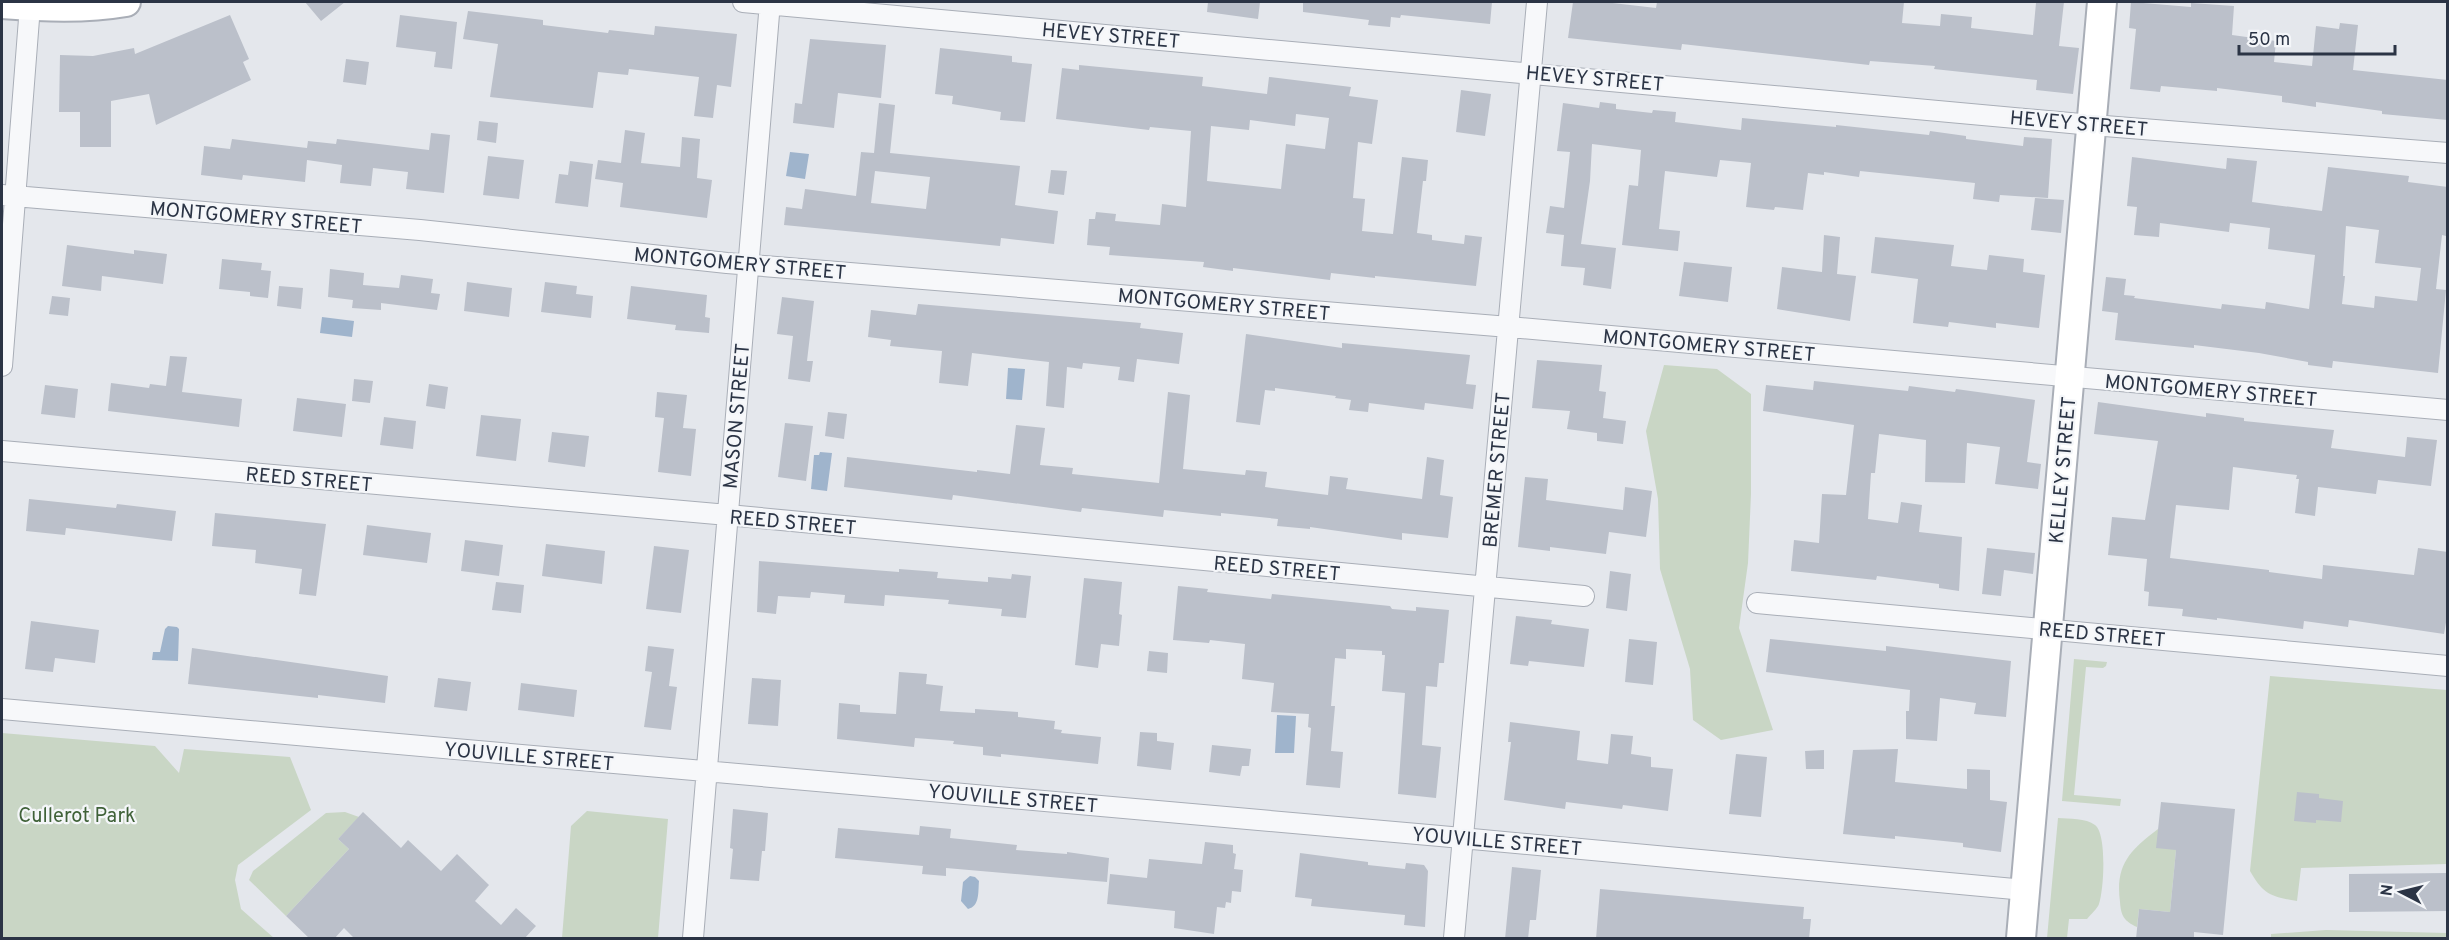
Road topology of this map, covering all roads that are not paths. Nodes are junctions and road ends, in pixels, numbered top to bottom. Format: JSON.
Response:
{"nodes":[{"id":1,"x":126,"y":2,"type":"edge"},
{"id":2,"x":742,"y":2,"type":"edge"},
{"id":3,"x":1537,"y":2,"type":"edge"},
{"id":4,"x":2102,"y":2,"type":"edge"},
{"id":5,"x":770,"y":3,"type":"edge"},
{"id":6,"x":2,"y":4,"type":"edge"},
{"id":7,"x":30,"y":6,"type":"junction"},
{"id":8,"x":1531,"y":72,"type":"junction"},
{"id":9,"x":2092,"y":124,"type":"junction"},
{"id":10,"x":2448,"y":153,"type":"edge"},
{"id":11,"x":8,"y":195,"type":"edge"},
{"id":12,"x":749,"y":265,"type":"junction"},
{"id":13,"x":1509,"y":327,"type":"junction"},
{"id":14,"x":2,"y":366,"type":"edge"},
{"id":15,"x":2070,"y":378,"type":"junction"},
{"id":16,"x":2448,"y":411,"type":"edge"},
{"id":17,"x":2,"y":452,"type":"edge"},
{"id":18,"x":728,"y":515,"type":"junction"},
{"id":19,"x":1486,"y":587,"type":"junction"},
{"id":20,"x":1584,"y":596,"type":"dead end"},
{"id":21,"x":1757,"y":603,"type":"dead end"},
{"id":22,"x":2048,"y":628,"type":"junction"},
{"id":23,"x":2448,"y":666,"type":"edge"},
{"id":24,"x":2,"y":709,"type":"edge"},
{"id":25,"x":707,"y":771,"type":"junction"},
{"id":26,"x":1464,"y":838,"type":"junction"},
{"id":27,"x":2025,"y":890,"type":"junction"},
{"id":28,"x":693,"y":939,"type":"edge"},
{"id":29,"x":1454,"y":939,"type":"edge"},
{"id":30,"x":2021,"y":939,"type":"edge"}],
"edges":[{"from":1,"to":7,"type":"street"},
{"from":2,"to":5,"type":"street","name":"HEVEY STREET"},
{"from":3,"to":8,"type":"street","name":"BREMER STREET"},
{"from":4,"to":9,"type":"street","name":"KELLEY STREET"},
{"from":5,"to":8,"type":"street","name":"HEVEY STREET"},
{"from":5,"to":12,"type":"street","name":"MASON STREET"},
{"from":6,"to":7,"type":"street"},
{"from":7,"to":11,"type":"street"},
{"from":8,"to":9,"type":"street","name":"HEVEY STREET"},
{"from":8,"to":13,"type":"street","name":"BREMER STREET"},
{"from":9,"to":10,"type":"street","name":"HEVEY STREET"},
{"from":9,"to":15,"type":"street","name":"KELLEY STREET"},
{"from":11,"to":12,"type":"street","name":"MONTGOMERY STREET"},
{"from":11,"to":14,"type":"street"},
{"from":12,"to":13,"type":"street","name":"MONTGOMERY STREET"},
{"from":12,"to":18,"type":"street","name":"MASON STREET"},
{"from":13,"to":15,"type":"street","name":"MONTGOMERY STREET"},
{"from":13,"to":19,"type":"street","name":"BREMER STREET"},
{"from":15,"to":16,"type":"street","name":"MONTGOMERY STREET"},
{"from":15,"to":22,"type":"street","name":"KELLEY STREET"},
{"from":17,"to":18,"type":"street","name":"REED STREET"},
{"from":18,"to":19,"type":"street","name":"REED STREET"},
{"from":18,"to":25,"type":"street","name":"MASON STREET"},
{"from":19,"to":20,"type":"street","name":"REED STREET"},
{"from":19,"to":26,"type":"street","name":"BREMER STREET"},
{"from":21,"to":22,"type":"street","name":"REED STREET"},
{"from":22,"to":23,"type":"street","name":"REED STREET"},
{"from":22,"to":27,"type":"street","name":"KELLEY STREET"},
{"from":24,"to":25,"type":"street","name":"YOUVILLE STREET"},
{"from":25,"to":26,"type":"street","name":"YOUVILLE STREET"},
{"from":25,"to":28,"type":"street","name":"MASON STREET"},
{"from":26,"to":27,"type":"street","name":"YOUVILLE STREET"},
{"from":26,"to":29,"type":"street","name":"BREMER STREET"},
{"from":27,"to":30,"type":"street","name":"KELLEY STREET"}]}
